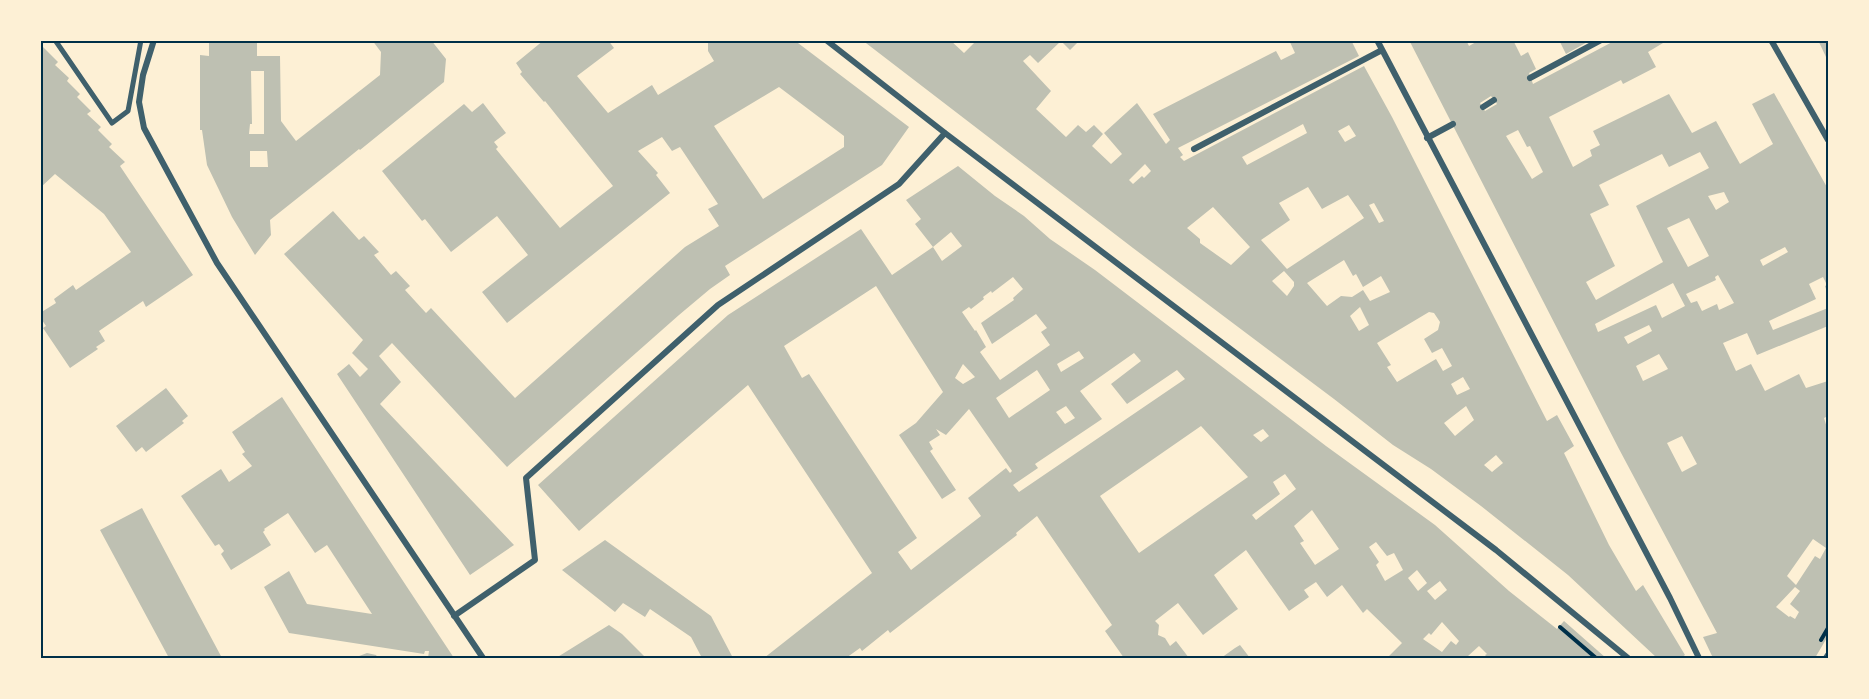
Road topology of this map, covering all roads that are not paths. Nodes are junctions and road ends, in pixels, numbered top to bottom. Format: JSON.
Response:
{"nodes":[{"id":1,"x":55,"y":40,"type":"edge"},
{"id":2,"x":141,"y":40,"type":"edge"},
{"id":3,"x":154,"y":40,"type":"edge"},
{"id":4,"x":826,"y":40,"type":"edge"},
{"id":5,"x":1377,"y":40,"type":"edge"},
{"id":6,"x":1601,"y":40,"type":"edge"},
{"id":7,"x":1771,"y":40,"type":"edge"},
{"id":8,"x":1382,"y":50,"type":"junction"},
{"id":9,"x":1530,"y":78,"type":"dead end"},
{"id":10,"x":1494,"y":100,"type":"dead end"},
{"id":11,"x":1483,"y":107,"type":"dead end"},
{"id":12,"x":1452,"y":124,"type":"dead end"},
{"id":13,"x":945,"y":133,"type":"junction"},
{"id":14,"x":1427,"y":138,"type":"junction"},
{"id":15,"x":1828,"y":140,"type":"edge"},
{"id":16,"x":1194,"y":149,"type":"dead end"},
{"id":17,"x":454,"y":616,"type":"junction"},
{"id":18,"x":1828,"y":655,"type":"edge"},
{"id":19,"x":483,"y":658,"type":"edge"},
{"id":20,"x":1628,"y":658,"type":"edge"},
{"id":21,"x":1699,"y":658,"type":"edge"},
{"id":22,"x":1826,"y":658,"type":"edge"}],
"edges":[{"from":1,"to":2,"type":"street"},
{"from":3,"to":17,"type":"street"},
{"from":4,"to":13,"type":"street"},
{"from":5,"to":8,"type":"street"},
{"from":6,"to":9,"type":"street"},
{"from":7,"to":15,"type":"street"},
{"from":8,"to":14,"type":"street"},
{"from":8,"to":16,"type":"street"},
{"from":10,"to":11,"type":"street"},
{"from":12,"to":14,"type":"street"},
{"from":13,"to":17,"type":"street"},
{"from":13,"to":20,"type":"street"},
{"from":14,"to":21,"type":"street"},
{"from":17,"to":19,"type":"street"},
{"from":18,"to":22,"type":"street"}]}
